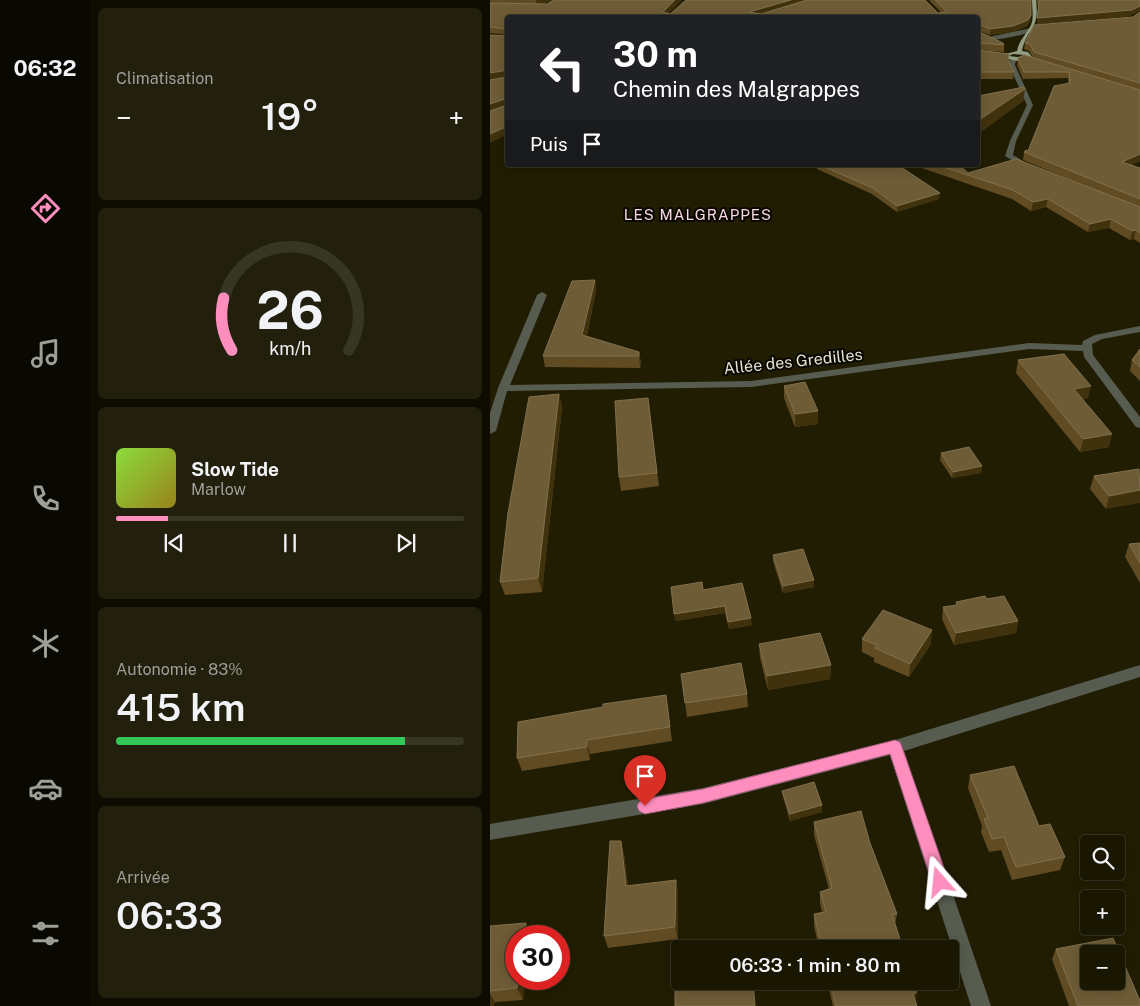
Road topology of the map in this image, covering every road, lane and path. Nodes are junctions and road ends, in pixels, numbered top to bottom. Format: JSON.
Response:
{"nodes":[{"id":1,"x":1034,"y":0,"type":"edge"},
{"id":2,"x":1051,"y":26,"type":"edge"},
{"id":3,"x":1032,"y":28,"type":"junction"},
{"id":4,"x":980,"y":34,"type":"edge"},
{"id":5,"x":987,"y":38,"type":"junction"},
{"id":6,"x":1000,"y":44,"type":"edge"},
{"id":7,"x":1019,"y":52,"type":"junction"},
{"id":8,"x":1008,"y":53,"type":"junction"},
{"id":9,"x":997,"y":55,"type":"edge"},
{"id":10,"x":1025,"y":58,"type":"junction"},
{"id":11,"x":1033,"y":62,"type":"edge"},
{"id":12,"x":1039,"y":172,"type":"edge"},
{"id":13,"x":542,"y":295,"type":"dead end"},
{"id":14,"x":1140,"y":329,"type":"edge"},
{"id":15,"x":1086,"y":348,"type":"junction"},
{"id":16,"x":503,"y":388,"type":"junction"},
{"id":17,"x":1140,"y":425,"type":"edge"},
{"id":18,"x":490,"y":431,"type":"edge"},
{"id":19,"x":1140,"y":672,"type":"edge"},
{"id":20,"x":895,"y":747,"type":"junction"},
{"id":21,"x":490,"y":832,"type":"edge"},
{"id":22,"x":981,"y":1006,"type":"edge"}],
"edges":[{"from":1,"to":3,"type":"main road"},
{"from":2,"to":3,"type":"street"},
{"from":3,"to":5,"type":"street"},
{"from":3,"to":7,"type":"main road"},
{"from":4,"to":5,"type":"main road"},
{"from":5,"to":6,"type":"main road"},
{"from":7,"to":8,"type":"main road"},
{"from":7,"to":10,"type":"main road"},
{"from":8,"to":9,"type":"street"},
{"from":8,"to":10,"type":"main road"},
{"from":8,"to":12,"type":"street"},
{"from":10,"to":11,"type":"main road"},
{"from":13,"to":16,"type":"street"},
{"from":14,"to":15,"type":"street"},
{"from":15,"to":16,"type":"street","name":"Allée des Gredilles"},
{"from":15,"to":17,"type":"street"},
{"from":16,"to":18,"type":"street"},
{"from":19,"to":20,"type":"street"},
{"from":20,"to":21,"type":"street"},
{"from":20,"to":22,"type":"street"}]}
